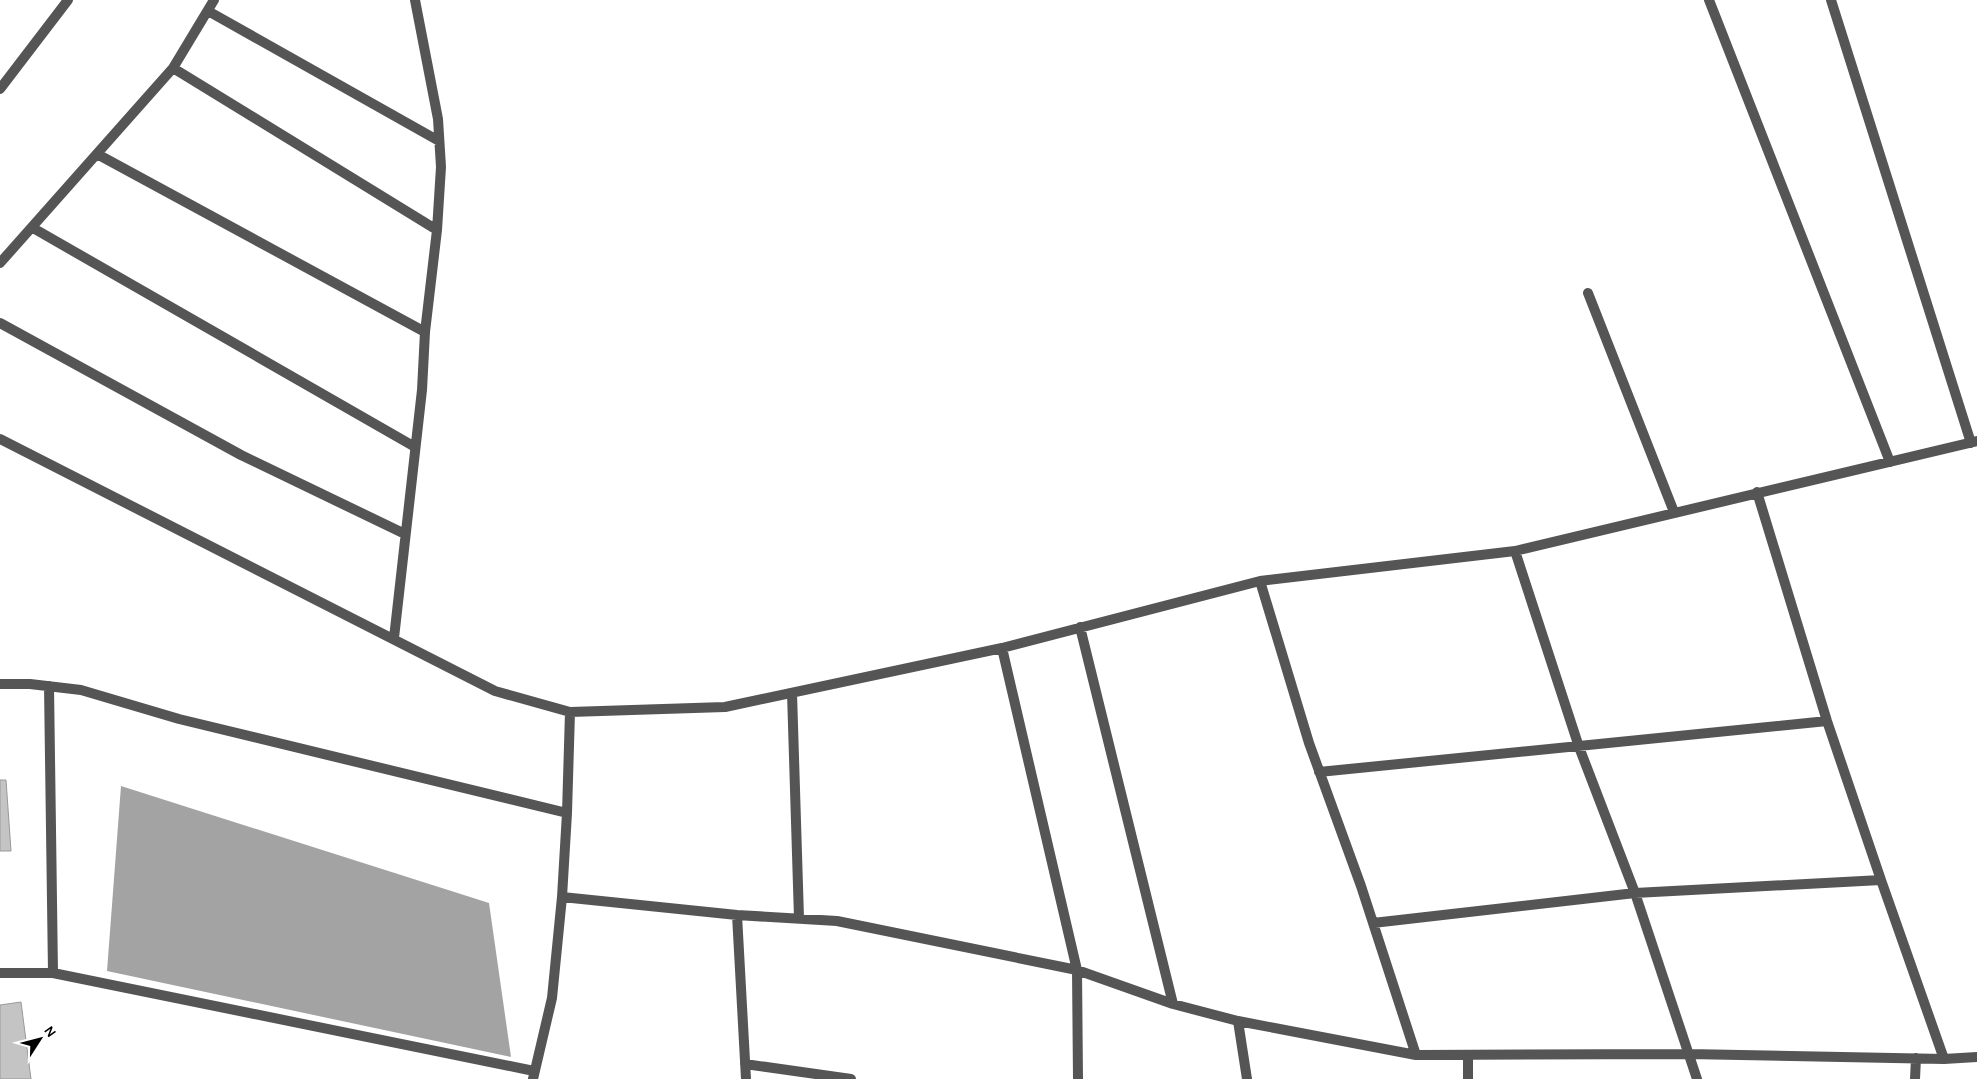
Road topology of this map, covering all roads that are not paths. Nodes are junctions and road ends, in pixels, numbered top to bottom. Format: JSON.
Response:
{"nodes":[{"id":1,"x":68,"y":0,"type":"edge"},
{"id":2,"x":214,"y":0,"type":"edge"},
{"id":3,"x":415,"y":0,"type":"edge"},
{"id":4,"x":1709,"y":0,"type":"edge"},
{"id":5,"x":1830,"y":0,"type":"edge"},
{"id":6,"x":208,"y":11,"type":"junction"},
{"id":7,"x":173,"y":68,"type":"junction"},
{"id":8,"x":0,"y":89,"type":"edge"},
{"id":9,"x":439,"y":141,"type":"junction"},
{"id":10,"x":97,"y":154,"type":"junction"},
{"id":11,"x":33,"y":228,"type":"junction"},
{"id":12,"x":437,"y":230,"type":"junction"},
{"id":13,"x":0,"y":263,"type":"edge"},
{"id":14,"x":1588,"y":292,"type":"dead end"},
{"id":15,"x":0,"y":323,"type":"edge"},
{"id":16,"x":425,"y":332,"type":"junction"},
{"id":17,"x":0,"y":438,"type":"edge"},
{"id":18,"x":1974,"y":442,"type":"edge"},
{"id":19,"x":415,"y":447,"type":"junction"},
{"id":20,"x":1890,"y":462,"type":"junction"},
{"id":21,"x":1757,"y":492,"type":"junction"},
{"id":22,"x":1674,"y":512,"type":"junction"},
{"id":23,"x":405,"y":534,"type":"junction"},
{"id":24,"x":1515,"y":551,"type":"junction"},
{"id":25,"x":1260,"y":581,"type":"junction"},
{"id":26,"x":1080,"y":628,"type":"junction"},
{"id":27,"x":394,"y":638,"type":"junction"},
{"id":28,"x":1002,"y":648,"type":"junction"},
{"id":29,"x":0,"y":684,"type":"edge"},
{"id":30,"x":49,"y":686,"type":"junction"},
{"id":31,"x":792,"y":693,"type":"junction"},
{"id":32,"x":570,"y":712,"type":"junction"},
{"id":33,"x":1827,"y":722,"type":"junction"},
{"id":34,"x":1579,"y":747,"type":"junction"},
{"id":35,"x":1319,"y":772,"type":"junction"},
{"id":36,"x":567,"y":813,"type":"junction"},
{"id":37,"x":1881,"y":880,"type":"junction"},
{"id":38,"x":1635,"y":894,"type":"junction"},
{"id":39,"x":562,"y":897,"type":"junction"},
{"id":40,"x":737,"y":915,"type":"junction"},
{"id":41,"x":799,"y":918,"type":"junction"},
{"id":42,"x":1373,"y":922,"type":"junction"},
{"id":43,"x":1077,"y":970,"type":"junction"},
{"id":44,"x":0,"y":973,"type":"edge"},
{"id":45,"x":53,"y":973,"type":"junction"},
{"id":46,"x":1173,"y":1004,"type":"junction"},
{"id":47,"x":1238,"y":1021,"type":"junction"},
{"id":48,"x":1688,"y":1054,"type":"junction"},
{"id":49,"x":1416,"y":1055,"type":"junction"},
{"id":50,"x":1468,"y":1055,"type":"junction"},
{"id":51,"x":1977,"y":1057,"type":"edge"},
{"id":52,"x":1916,"y":1058,"type":"junction"},
{"id":53,"x":1944,"y":1059,"type":"junction"},
{"id":54,"x":745,"y":1064,"type":"junction"},
{"id":55,"x":533,"y":1075,"type":"edge"},
{"id":56,"x":746,"y":1079,"type":"edge"},
{"id":57,"x":851,"y":1079,"type":"edge"},
{"id":58,"x":1078,"y":1079,"type":"edge"},
{"id":59,"x":1247,"y":1079,"type":"edge"},
{"id":60,"x":1468,"y":1079,"type":"edge"},
{"id":61,"x":1696,"y":1079,"type":"edge"},
{"id":62,"x":1915,"y":1079,"type":"edge"}],
"edges":[{"from":1,"to":8,"type":"street"},
{"from":2,"to":6,"type":"street"},
{"from":3,"to":9,"type":"street"},
{"from":4,"to":20,"type":"street"},
{"from":5,"to":18,"type":"street"},
{"from":6,"to":7,"type":"street"},
{"from":6,"to":9,"type":"street"},
{"from":7,"to":10,"type":"street"},
{"from":7,"to":12,"type":"street"},
{"from":9,"to":12,"type":"street"},
{"from":10,"to":11,"type":"street"},
{"from":10,"to":16,"type":"street"},
{"from":11,"to":13,"type":"street"},
{"from":11,"to":19,"type":"street"},
{"from":12,"to":16,"type":"street"},
{"from":14,"to":22,"type":"street"},
{"from":15,"to":23,"type":"street"},
{"from":16,"to":19,"type":"street"},
{"from":17,"to":27,"type":"street"},
{"from":18,"to":20,"type":"street"},
{"from":19,"to":23,"type":"street"},
{"from":20,"to":21,"type":"street"},
{"from":21,"to":22,"type":"street"},
{"from":21,"to":33,"type":"street"},
{"from":22,"to":24,"type":"street"},
{"from":23,"to":27,"type":"street"},
{"from":24,"to":25,"type":"street"},
{"from":24,"to":34,"type":"street"},
{"from":25,"to":26,"type":"street"},
{"from":25,"to":35,"type":"street"},
{"from":26,"to":28,"type":"street"},
{"from":26,"to":46,"type":"street"},
{"from":27,"to":32,"type":"street"},
{"from":28,"to":31,"type":"street"},
{"from":28,"to":43,"type":"street"},
{"from":29,"to":30,"type":"street"},
{"from":30,"to":36,"type":"street"},
{"from":30,"to":45,"type":"street"},
{"from":31,"to":32,"type":"street"},
{"from":31,"to":41,"type":"street"},
{"from":32,"to":36,"type":"street"},
{"from":33,"to":34,"type":"street"},
{"from":33,"to":37,"type":"street"},
{"from":34,"to":35,"type":"street"},
{"from":34,"to":38,"type":"street"},
{"from":35,"to":42,"type":"street"},
{"from":36,"to":39,"type":"street"},
{"from":37,"to":38,"type":"street"},
{"from":37,"to":53,"type":"street"},
{"from":38,"to":42,"type":"street"},
{"from":38,"to":48,"type":"street"},
{"from":39,"to":40,"type":"street"},
{"from":39,"to":55,"type":"street"},
{"from":40,"to":41,"type":"street"},
{"from":40,"to":54,"type":"street"},
{"from":41,"to":43,"type":"street"},
{"from":42,"to":49,"type":"street"},
{"from":43,"to":46,"type":"street"},
{"from":43,"to":58,"type":"street"},
{"from":44,"to":45,"type":"street"},
{"from":45,"to":55,"type":"street"},
{"from":46,"to":47,"type":"street"},
{"from":47,"to":49,"type":"street"},
{"from":47,"to":59,"type":"street"},
{"from":48,"to":50,"type":"street"},
{"from":48,"to":52,"type":"street"},
{"from":48,"to":61,"type":"street"},
{"from":49,"to":50,"type":"street"},
{"from":50,"to":60,"type":"street"},
{"from":51,"to":53,"type":"street"},
{"from":52,"to":53,"type":"street"},
{"from":52,"to":62,"type":"street"},
{"from":54,"to":56,"type":"street"},
{"from":54,"to":57,"type":"street"}]}
